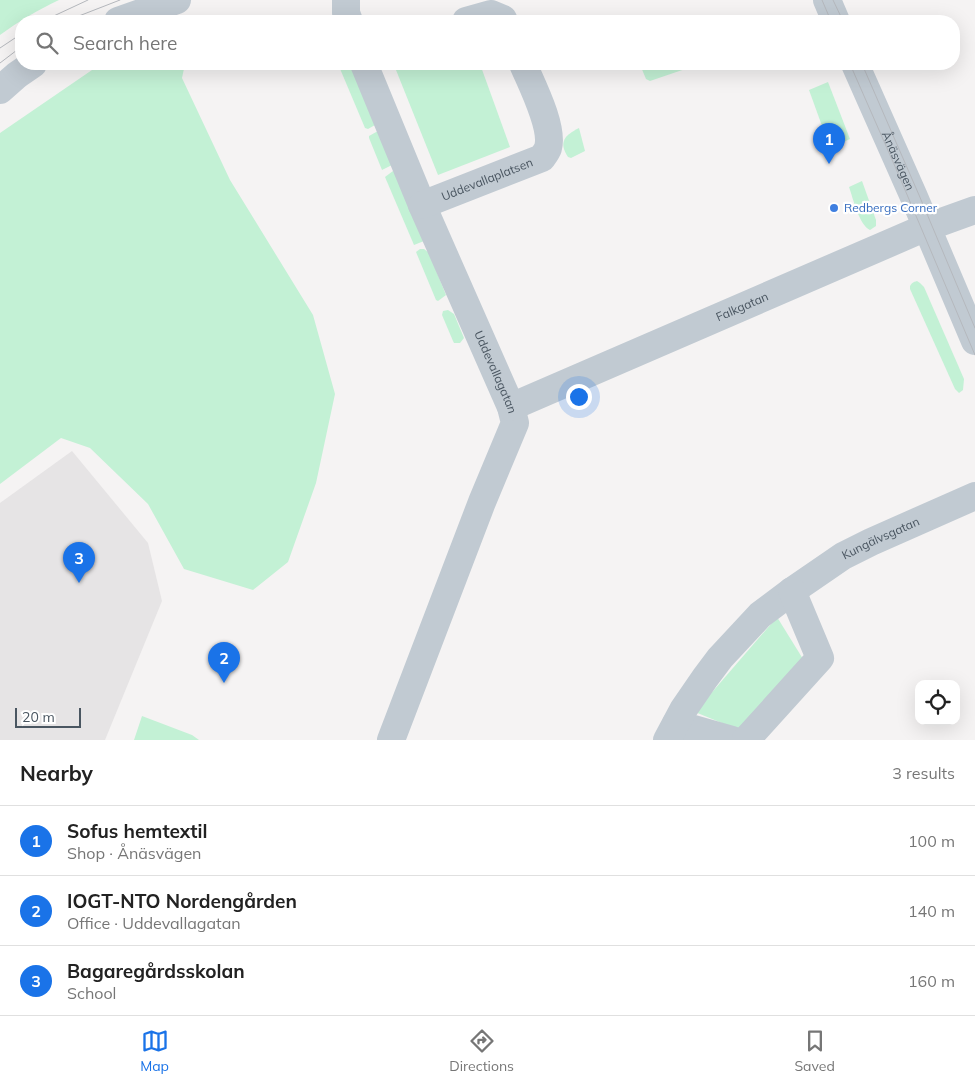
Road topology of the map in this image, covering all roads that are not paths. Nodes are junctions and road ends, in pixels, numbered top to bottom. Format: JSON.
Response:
{"nodes":[{"id":1,"x":177,"y":0,"type":"edge"},
{"id":2,"x":346,"y":0,"type":"edge"},
{"id":3,"x":827,"y":0,"type":"edge"},
{"id":4,"x":135,"y":15,"type":"edge"},
{"id":5,"x":347,"y":15,"type":"edge"},
{"id":6,"x":833,"y":15,"type":"edge"},
{"id":7,"x":24,"y":70,"type":"edge"},
{"id":8,"x":366,"y":70,"type":"edge"},
{"id":9,"x":526,"y":70,"type":"edge"},
{"id":10,"x":858,"y":70,"type":"edge"},
{"id":11,"x":0,"y":90,"type":"edge"},
{"id":12,"x":422,"y":205,"type":"junction"},
{"id":13,"x":975,"y":210,"type":"edge"},
{"id":14,"x":927,"y":227,"type":"junction"},
{"id":15,"x":975,"y":341,"type":"edge"},
{"id":16,"x":511,"y":407,"type":"junction"},
{"id":17,"x":975,"y":496,"type":"edge"},
{"id":18,"x":792,"y":591,"type":"junction"},
{"id":19,"x":671,"y":732,"type":"edge"},
{"id":20,"x":391,"y":740,"type":"edge"},
{"id":21,"x":732,"y":740,"type":"edge"},
{"id":22,"x":746,"y":740,"type":"edge"}],
"edges":[{"from":1,"to":4,"type":"street"},
{"from":2,"to":5,"type":"street"},
{"from":3,"to":6,"type":"street"},
{"from":7,"to":11,"type":"street"},
{"from":8,"to":12,"type":"street","name":"Uddevallagatan"},
{"from":9,"to":12,"type":"street","name":"Uddevallaplatsen"},
{"from":10,"to":14,"type":"street","name":"Ånäsvägen"},
{"from":12,"to":16,"type":"street","name":"Uddevallagatan"},
{"from":13,"to":14,"type":"street","name":"Falkgatan"},
{"from":14,"to":15,"type":"street","name":"Ånäsvägen"},
{"from":14,"to":16,"type":"street","name":"Falkgatan"},
{"from":16,"to":20,"type":"street","name":"Uddevallagatan"},
{"from":17,"to":18,"type":"street","name":"Kungälvsgatan"},
{"from":18,"to":19,"type":"street","name":"Kungälvsgatan"},
{"from":18,"to":22,"type":"street"},
{"from":19,"to":21,"type":"street","name":"Kungälvsgatan"}]}
